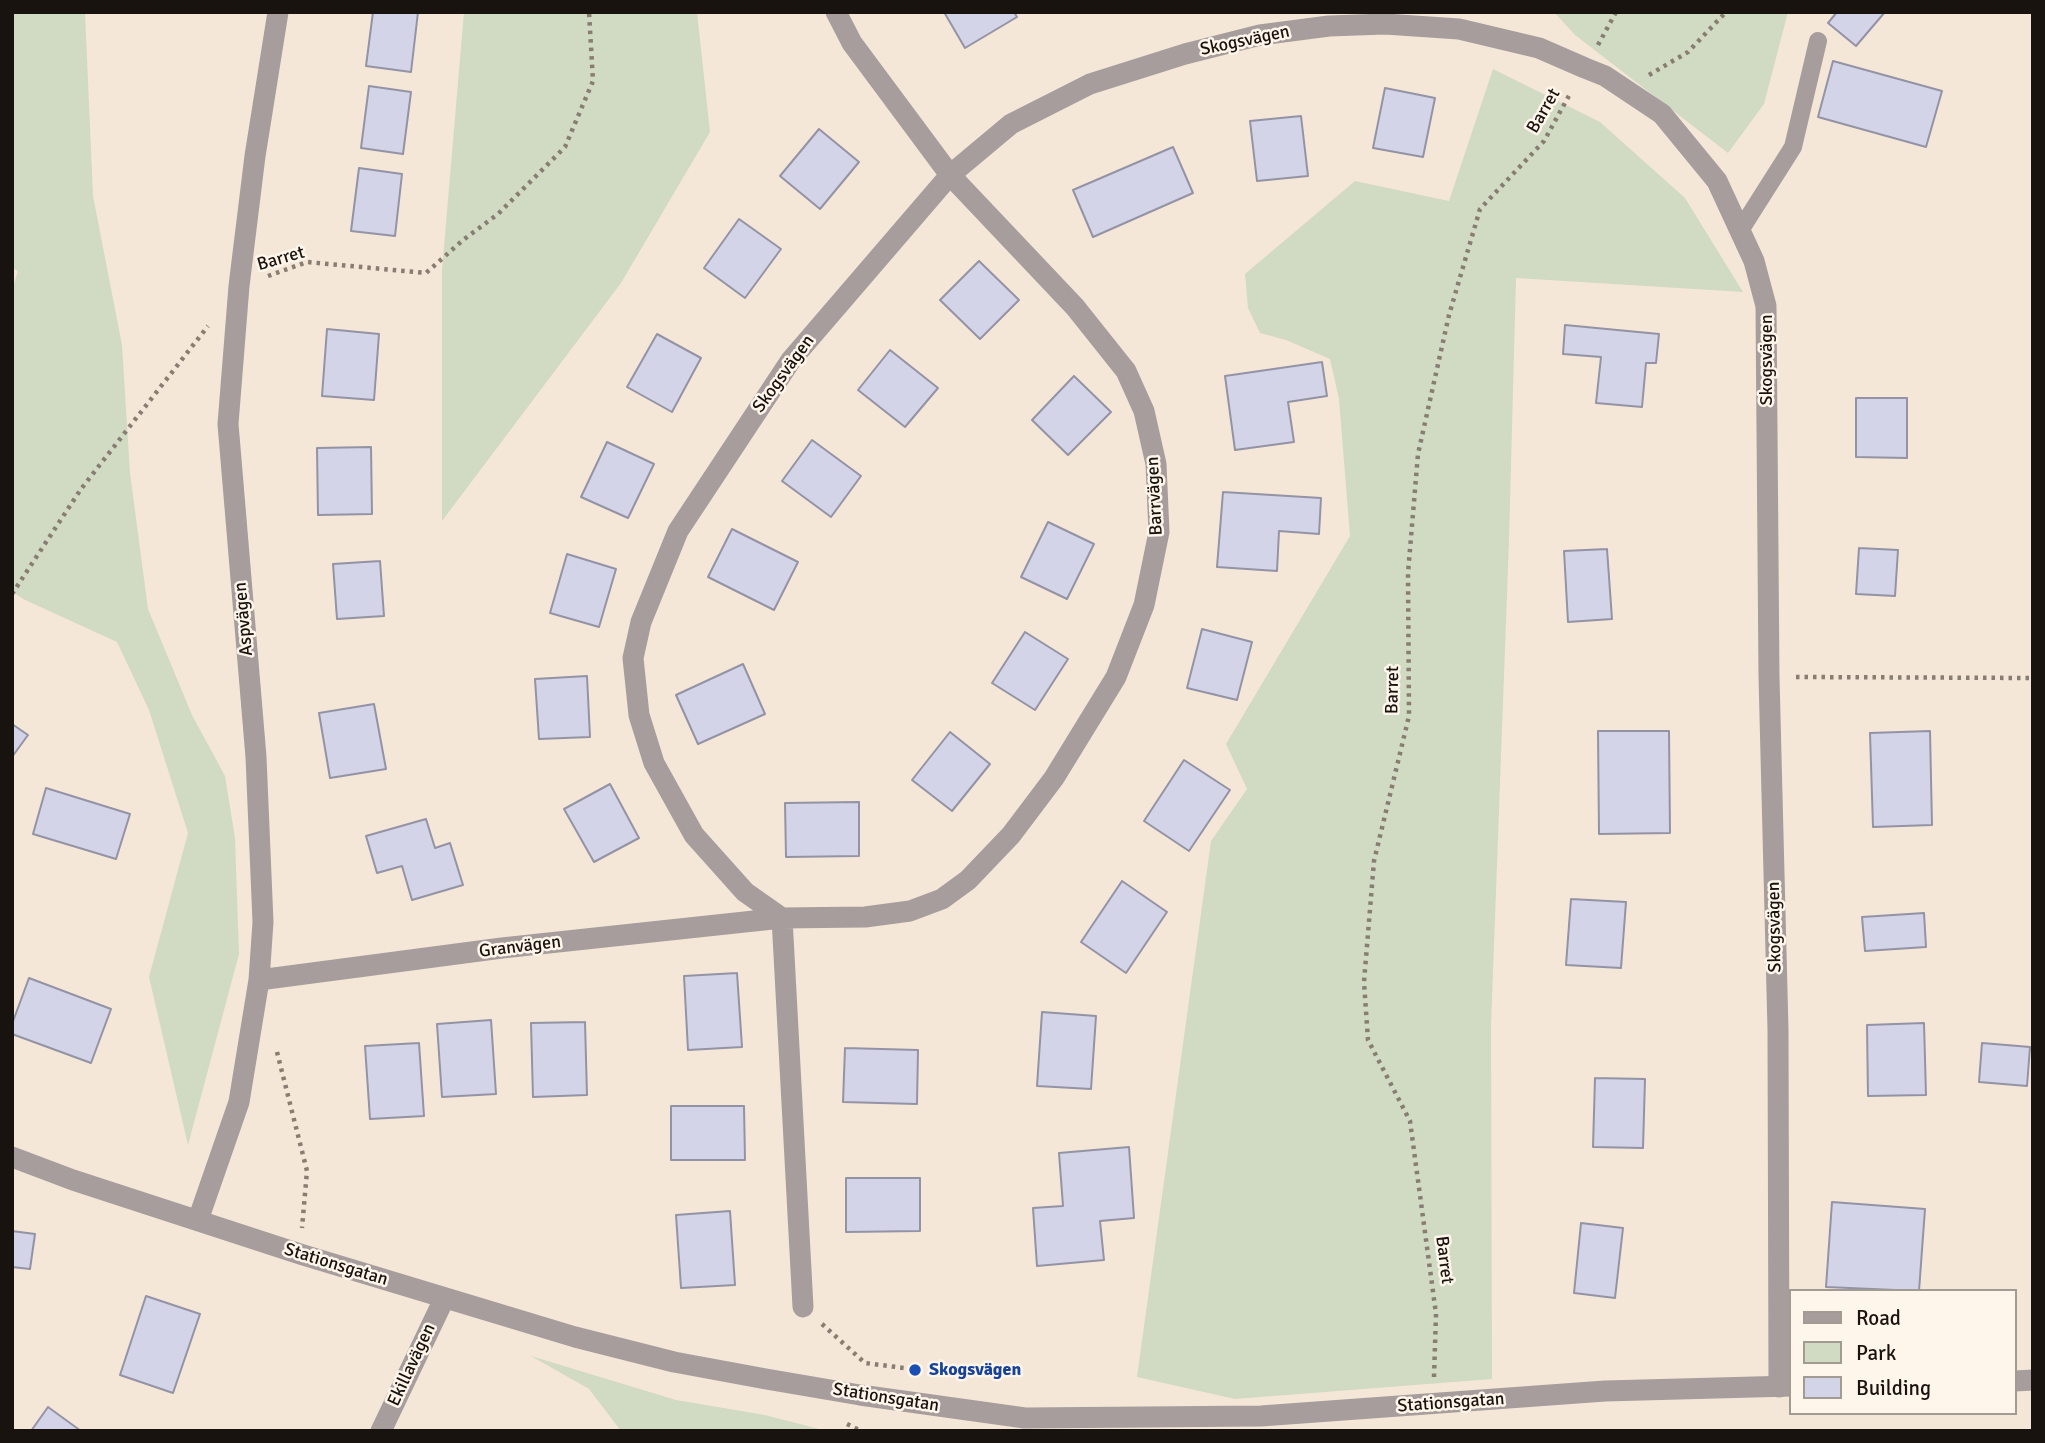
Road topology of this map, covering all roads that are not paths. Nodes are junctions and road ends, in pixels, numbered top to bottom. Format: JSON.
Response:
{"nodes":[{"id":1,"x":278,"y":12,"type":"edge"},
{"id":2,"x":836,"y":12,"type":"edge"},
{"id":3,"x":1818,"y":41,"type":"dead end"},
{"id":4,"x":950,"y":174,"type":"junction"},
{"id":5,"x":1741,"y":229,"type":"junction"},
{"id":6,"x":782,"y":918,"type":"junction"},
{"id":7,"x":259,"y":980,"type":"junction"},
{"id":8,"x":12,"y":1157,"type":"edge"},
{"id":9,"x":198,"y":1220,"type":"junction"},
{"id":10,"x":444,"y":1298,"type":"junction"},
{"id":11,"x":803,"y":1307,"type":"road end"},
{"id":12,"x":1785,"y":1387,"type":"edge"},
{"id":13,"x":1261,"y":1423,"type":"edge"},
{"id":14,"x":381,"y":1431,"type":"edge"}],
"edges":[{"from":1,"to":7,"type":"street","name":"Aspvägen"},
{"from":2,"to":4,"type":"street","name":"Barrvägen"},
{"from":3,"to":5,"type":"lane"},
{"from":4,"to":5,"type":"street","name":"Skogsvägen"},
{"from":4,"to":6,"type":"street","name":"Skogsvägen"},
{"from":4,"to":6,"type":"street","name":"Barrvägen"},
{"from":5,"to":12,"type":"street","name":"Skogsvägen"},
{"from":6,"to":7,"type":"street","name":"Granvägen"},
{"from":6,"to":11,"type":"street"},
{"from":7,"to":9,"type":"street","name":"Aspvägen"},
{"from":8,"to":9,"type":"street","name":"Stationsgatan"},
{"from":9,"to":10,"type":"street","name":"Stationsgatan"},
{"from":10,"to":13,"type":"street","name":"Stationsgatan"},
{"from":10,"to":14,"type":"street","name":"Ekillavägen"},
{"from":12,"to":13,"type":"street","name":"Stationsgatan"}]}
